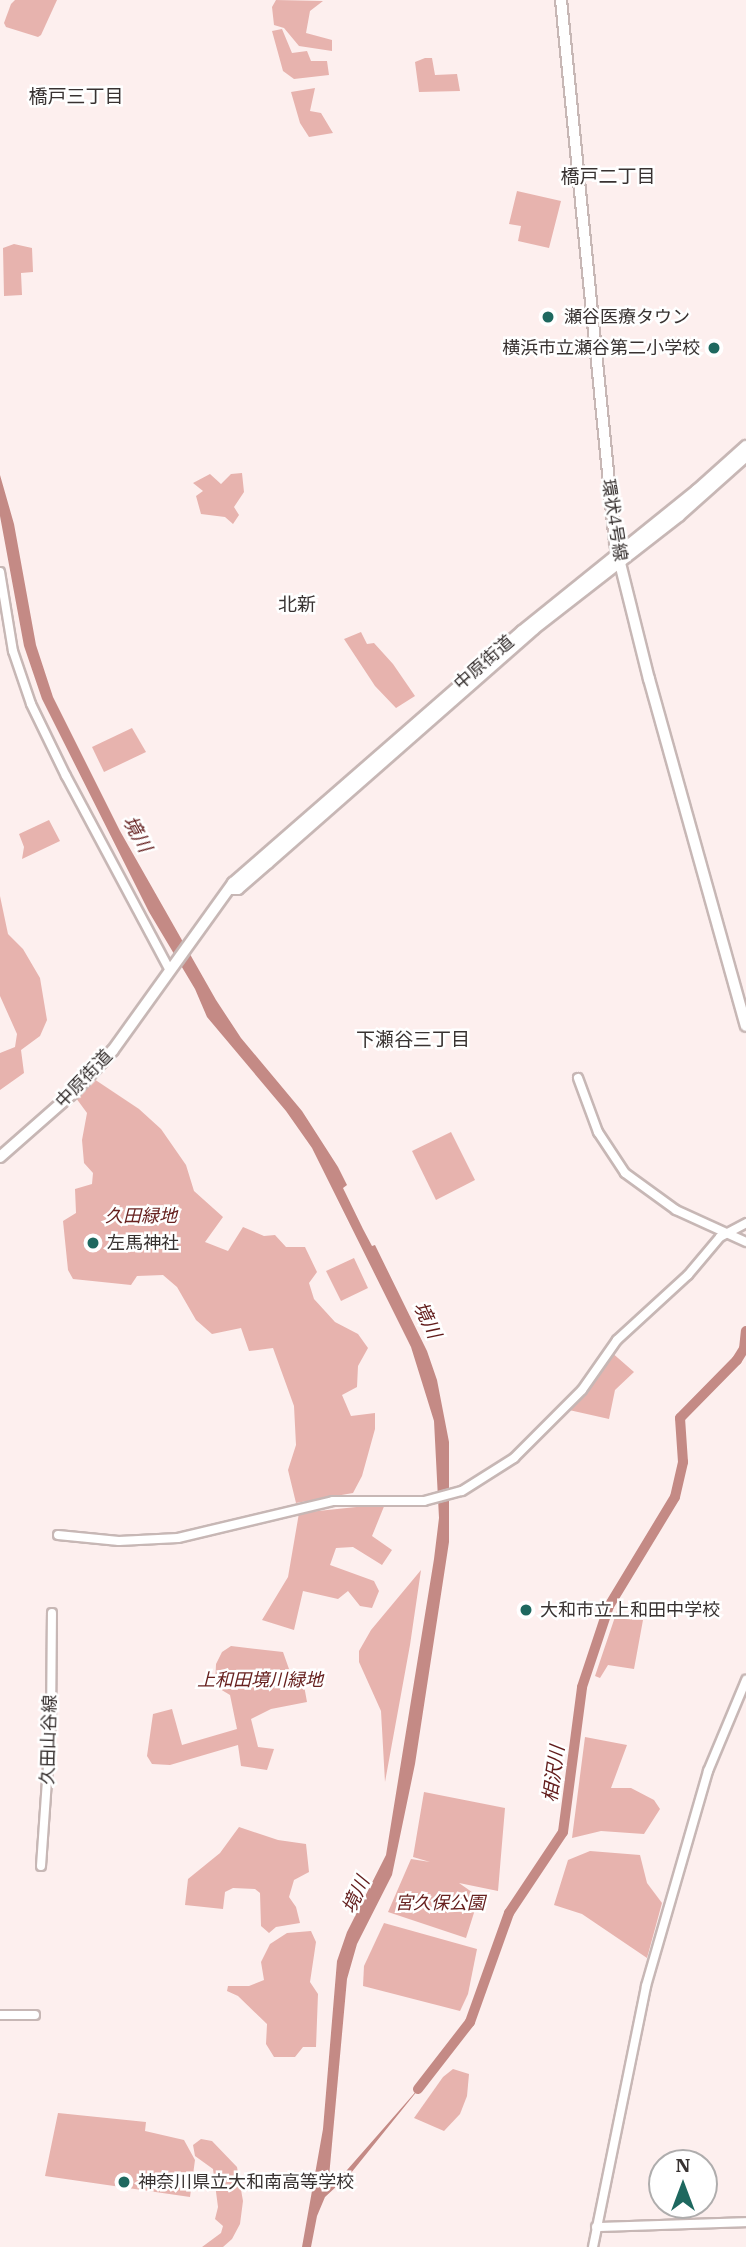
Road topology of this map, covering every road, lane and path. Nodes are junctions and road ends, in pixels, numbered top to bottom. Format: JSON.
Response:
{"nodes":[{"id":1,"x":561,"y":0,"type":"edge"},
{"id":2,"x":746,"y":446,"type":"edge"},
{"id":3,"x":746,"y":456,"type":"edge"},
{"id":4,"x":619,"y":557,"type":"junction"},
{"id":5,"x":0,"y":572,"type":"edge"},
{"id":6,"x":171,"y":967,"type":"junction"},
{"id":7,"x":746,"y":1026,"type":"edge"},
{"id":8,"x":578,"y":1078,"type":"dead end"},
{"id":9,"x":0,"y":1157,"type":"edge"},
{"id":10,"x":746,"y":1223,"type":"edge"},
{"id":11,"x":727,"y":1234,"type":"junction"},
{"id":12,"x":746,"y":1242,"type":"edge"},
{"id":13,"x":58,"y":1535,"type":"dead end"},
{"id":14,"x":52,"y":1613,"type":"dead end"},
{"id":15,"x":746,"y":1680,"type":"edge"},
{"id":16,"x":41,"y":1866,"type":"dead end"},
{"id":17,"x":0,"y":2015,"type":"edge"},
{"id":18,"x":35,"y":2015,"type":"dead end"},
{"id":19,"x":746,"y":2222,"type":"edge"},
{"id":20,"x":596,"y":2227,"type":"junction"},
{"id":21,"x":593,"y":2247,"type":"edge"}],
"edges":[{"from":1,"to":4,"type":"main road","name":"環状4号線"},
{"from":2,"to":4,"type":"main road","name":"中原街道"},
{"from":3,"to":4,"type":"main road","name":"中原街道"},
{"from":4,"to":6,"type":"main road","name":"中原街道"},
{"from":4,"to":7,"type":"main road","name":"環状4号線"},
{"from":5,"to":6,"type":"street"},
{"from":6,"to":9,"type":"main road","name":"中原街道"},
{"from":8,"to":11,"type":"street"},
{"from":10,"to":11,"type":"street"},
{"from":11,"to":12,"type":"street"},
{"from":11,"to":13,"type":"street"},
{"from":14,"to":16,"type":"street","name":"久田山谷線"},
{"from":15,"to":20,"type":"street"},
{"from":17,"to":18,"type":"street"},
{"from":19,"to":20,"type":"street"},
{"from":20,"to":21,"type":"street"}]}
